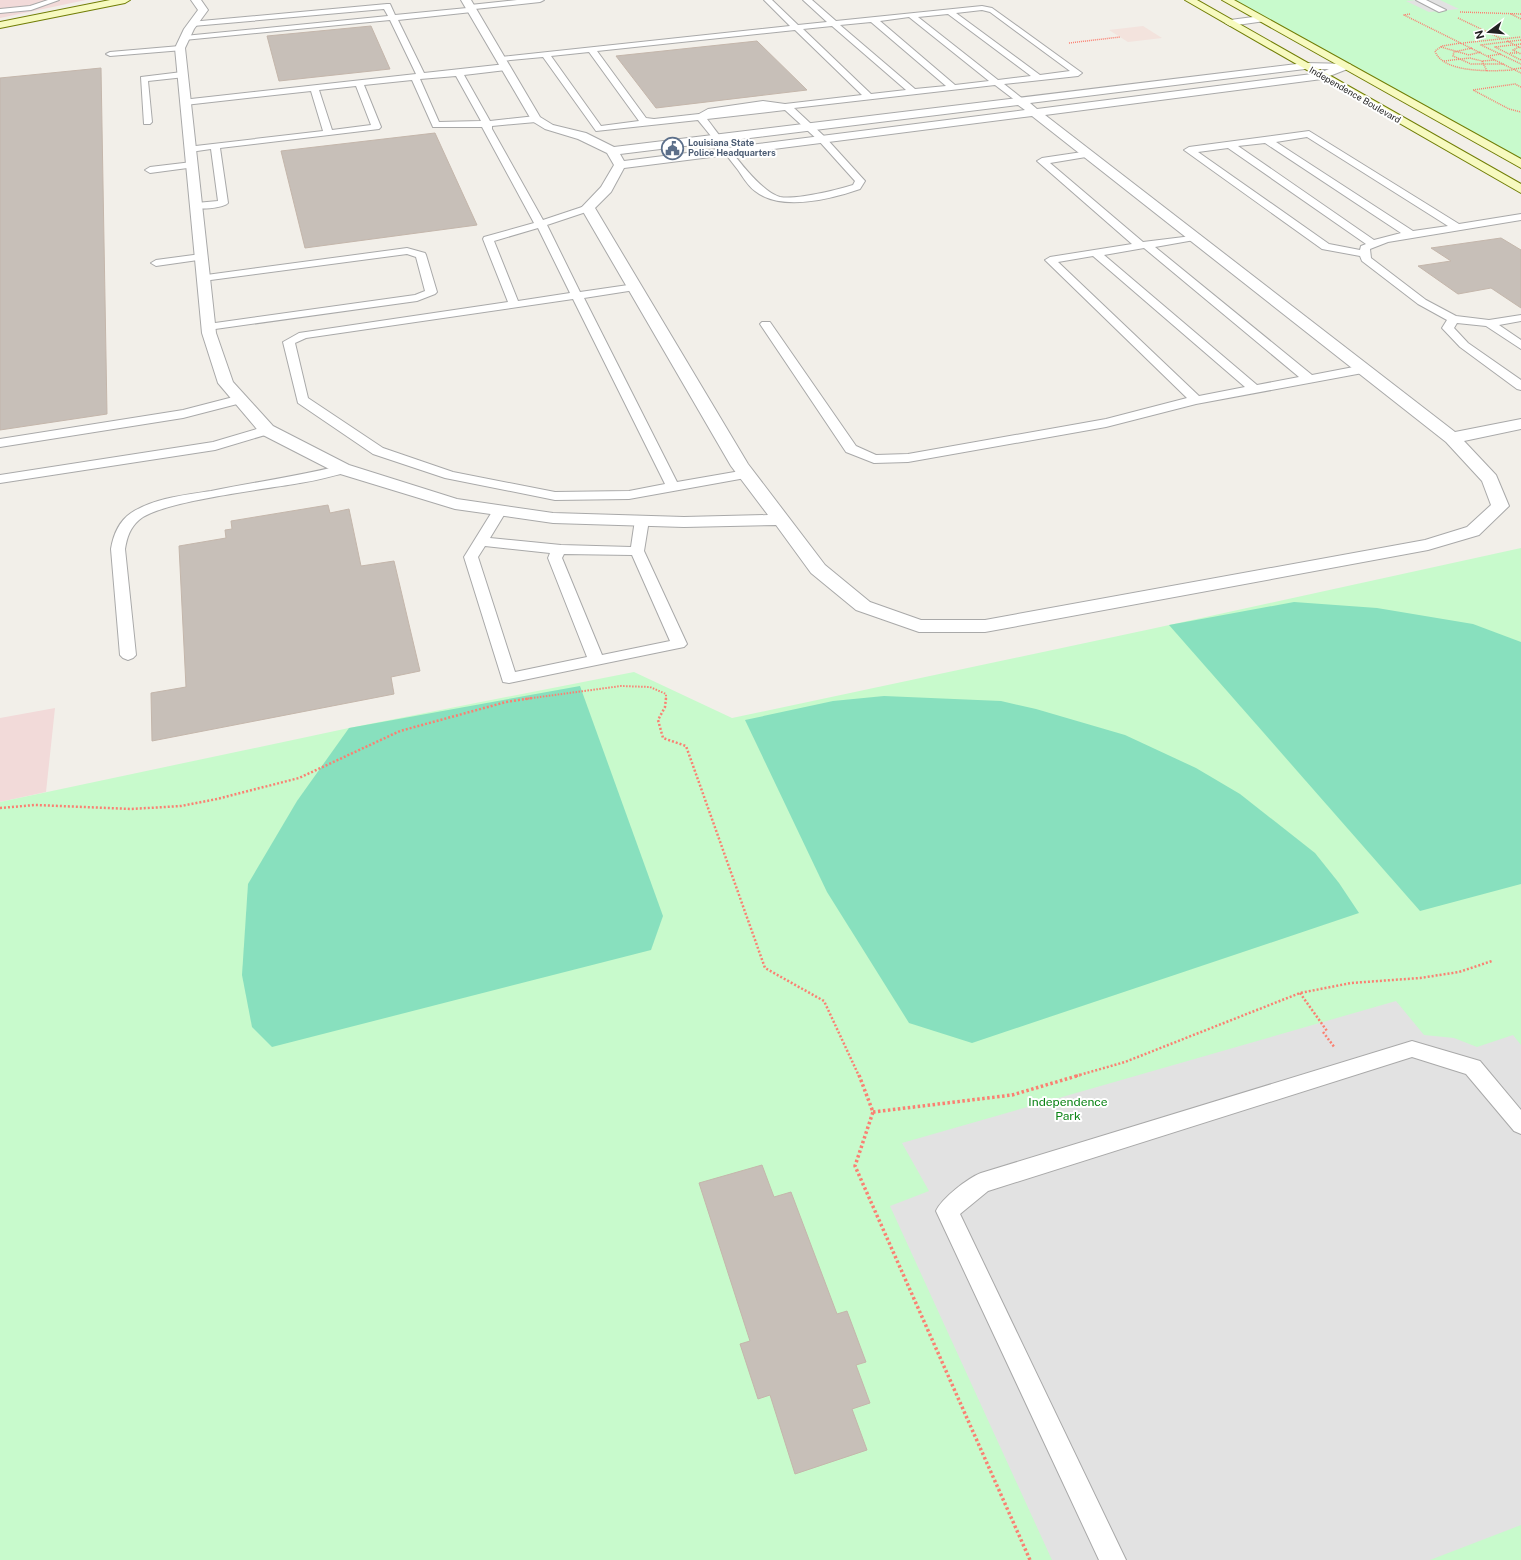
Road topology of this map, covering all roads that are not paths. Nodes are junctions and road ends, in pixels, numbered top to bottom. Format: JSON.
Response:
{"nodes":[{"id":1,"x":55,"y":0,"type":"edge"},
{"id":2,"x":125,"y":0,"type":"edge"},
{"id":3,"x":196,"y":0,"type":"edge"},
{"id":4,"x":540,"y":0,"type":"edge"},
{"id":5,"x":768,"y":0,"type":"edge"},
{"id":6,"x":807,"y":0,"type":"edge"},
{"id":7,"x":1190,"y":0,"type":"edge"},
{"id":8,"x":1227,"y":0,"type":"edge"},
{"id":9,"x":1420,"y":0,"type":"edge"},
{"id":10,"x":386,"y":3,"type":"edge"},
{"id":11,"x":469,"y":6,"type":"edge"},
{"id":12,"x":31,"y":8,"type":"junction"},
{"id":13,"x":1442,"y":10,"type":"dead end"},
{"id":14,"x":0,"y":11,"type":"edge"},
{"id":15,"x":949,"y":11,"type":"junction"},
{"id":16,"x":912,"y":15,"type":"junction"},
{"id":17,"x":44,"y":16,"type":"junction"},
{"id":18,"x":393,"y":18,"type":"junction"},
{"id":19,"x":873,"y":19,"type":"junction"},
{"id":20,"x":1261,"y":19,"type":"junction"},
{"id":21,"x":832,"y":23,"type":"junction"},
{"id":22,"x":1230,"y":23,"type":"junction"},
{"id":23,"x":192,"y":24,"type":"junction"},
{"id":24,"x":0,"y":25,"type":"edge"},
{"id":25,"x":796,"y":27,"type":"junction"},
{"id":26,"x":182,"y":43,"type":"junction"},
{"id":27,"x":590,"y":49,"type":"junction"},
{"id":28,"x":110,"y":54,"type":"dead end"},
{"id":29,"x":545,"y":54,"type":"junction"},
{"id":30,"x":503,"y":63,"type":"junction"},
{"id":31,"x":1305,"y":66,"type":"junction"},
{"id":32,"x":1346,"y":66,"type":"junction"},
{"id":33,"x":459,"y":73,"type":"junction"},
{"id":34,"x":182,"y":75,"type":"junction"},
{"id":35,"x":1322,"y":76,"type":"junction"},
{"id":36,"x":418,"y":77,"type":"junction"},
{"id":37,"x":1038,"y":77,"type":"junction"},
{"id":38,"x":997,"y":82,"type":"junction"},
{"id":39,"x":360,"y":83,"type":"junction"},
{"id":40,"x":953,"y":87,"type":"junction"},
{"id":41,"x":314,"y":88,"type":"junction"},
{"id":42,"x":913,"y":92,"type":"junction"},
{"id":43,"x":869,"y":97,"type":"junction"},
{"id":44,"x":1020,"y":101,"type":"junction"},
{"id":45,"x":185,"y":102,"type":"junction"},
{"id":46,"x":787,"y":107,"type":"junction"},
{"id":47,"x":1035,"y":112,"type":"junction"},
{"id":48,"x":701,"y":117,"type":"junction"},
{"id":49,"x":536,"y":120,"type":"junction"},
{"id":50,"x":147,"y":122,"type":"dead end"},
{"id":51,"x":654,"y":122,"type":"junction"},
{"id":52,"x":487,"y":124,"type":"junction"},
{"id":53,"x":809,"y":126,"type":"junction"},
{"id":54,"x":328,"y":133,"type":"junction"},
{"id":55,"x":716,"y":138,"type":"junction"},
{"id":56,"x":822,"y":139,"type":"junction"},
{"id":57,"x":1267,"y":140,"type":"junction"},
{"id":58,"x":1230,"y":145,"type":"junction"},
{"id":59,"x":216,"y":146,"type":"junction"},
{"id":60,"x":190,"y":149,"type":"junction"},
{"id":61,"x":612,"y":151,"type":"junction"},
{"id":62,"x":728,"y":151,"type":"junction"},
{"id":63,"x":1090,"y":154,"type":"junction"},
{"id":64,"x":620,"y":164,"type":"junction"},
{"id":65,"x":1521,"y":164,"type":"edge"},
{"id":66,"x":192,"y":165,"type":"junction"},
{"id":67,"x":150,"y":170,"type":"dead end"},
{"id":68,"x":1521,"y":189,"type":"edge"},
{"id":69,"x":196,"y":206,"type":"junction"},
{"id":70,"x":588,"y":208,"type":"junction"},
{"id":71,"x":1521,"y":217,"type":"edge"},
{"id":72,"x":541,"y":224,"type":"junction"},
{"id":73,"x":1458,"y":227,"type":"junction"},
{"id":74,"x":1411,"y":235,"type":"junction"},
{"id":75,"x":1196,"y":237,"type":"junction"},
{"id":76,"x":1373,"y":244,"type":"junction"},
{"id":77,"x":1143,"y":246,"type":"junction"},
{"id":78,"x":1096,"y":253,"type":"junction"},
{"id":79,"x":1365,"y":254,"type":"junction"},
{"id":80,"x":201,"y":257,"type":"junction"},
{"id":81,"x":156,"y":262,"type":"dead end"},
{"id":82,"x":203,"y":278,"type":"junction"},
{"id":83,"x":635,"y":287,"type":"junction"},
{"id":84,"x":578,"y":295,"type":"junction"},
{"id":85,"x":514,"y":304,"type":"junction"},
{"id":86,"x":1521,"y":318,"type":"edge"},
{"id":87,"x":1453,"y":319,"type":"junction"},
{"id":88,"x":1489,"y":323,"type":"junction"},
{"id":89,"x":766,"y":324,"type":"dead end"},
{"id":90,"x":208,"y":327,"type":"junction"},
{"id":91,"x":1521,"y":345,"type":"edge"},
{"id":92,"x":1364,"y":369,"type":"junction"},
{"id":93,"x":1309,"y":379,"type":"junction"},
{"id":94,"x":1521,"y":386,"type":"edge"},
{"id":95,"x":1254,"y":389,"type":"junction"},
{"id":96,"x":241,"y":400,"type":"junction"},
{"id":97,"x":1196,"y":400,"type":"junction"},
{"id":98,"x":1521,"y":424,"type":"edge"},
{"id":99,"x":267,"y":430,"type":"junction"},
{"id":100,"x":1452,"y":438,"type":"junction"},
{"id":101,"x":0,"y":443,"type":"edge"},
{"id":102,"x":343,"y":469,"type":"junction"},
{"id":103,"x":746,"y":474,"type":"junction"},
{"id":104,"x":0,"y":479,"type":"edge"},
{"id":105,"x":673,"y":487,"type":"junction"},
{"id":106,"x":500,"y":510,"type":"junction"},
{"id":107,"x":642,"y":520,"type":"junction"},
{"id":108,"x":782,"y":520,"type":"junction"},
{"id":109,"x":482,"y":541,"type":"junction"},
{"id":110,"x":559,"y":549,"type":"junction"},
{"id":111,"x":637,"y":551,"type":"junction"},
{"id":112,"x":128,"y":655,"type":"dead end"},
{"id":113,"x":596,"y":660,"type":"junction"},
{"id":114,"x":1521,"y":1125,"type":"edge"},
{"id":115,"x":1113,"y":1560,"type":"edge"}],
"edges":[{"from":1,"to":12,"type":"lane"},
{"from":2,"to":17,"type":"main road"},
{"from":3,"to":23,"type":"street"},
{"from":4,"to":11,"type":"lane"},
{"from":5,"to":25,"type":"lane"},
{"from":6,"to":21,"type":"lane"},
{"from":7,"to":22,"type":"main road","name":"Independence Boulevard"},
{"from":8,"to":20,"type":"main road","name":"Independence Boulevard"},
{"from":9,"to":13,"type":"lane"},
{"from":10,"to":18,"type":"lane"},
{"from":10,"to":23,"type":"lane"},
{"from":11,"to":18,"type":"lane"},
{"from":11,"to":30,"type":"street"},
{"from":12,"to":14,"type":"lane"},
{"from":12,"to":17,"type":"lane"},
{"from":15,"to":16,"type":"lane"},
{"from":15,"to":37,"type":"lane"},
{"from":15,"to":37,"type":"lane"},
{"from":16,"to":19,"type":"lane"},
{"from":16,"to":38,"type":"lane"},
{"from":17,"to":24,"type":"main road"},
{"from":18,"to":26,"type":"lane"},
{"from":18,"to":36,"type":"lane"},
{"from":19,"to":21,"type":"lane"},
{"from":19,"to":40,"type":"lane"},
{"from":20,"to":22,"type":"street"},
{"from":20,"to":32,"type":"main road","name":"Independence Boulevard"},
{"from":21,"to":25,"type":"lane"},
{"from":21,"to":42,"type":"lane"},
{"from":22,"to":31,"type":"main road","name":"Independence Boulevard"},
{"from":23,"to":26,"type":"street"},
{"from":25,"to":27,"type":"lane"},
{"from":25,"to":43,"type":"lane"},
{"from":26,"to":28,"type":"lane"},
{"from":26,"to":34,"type":"street"},
{"from":27,"to":29,"type":"lane"},
{"from":27,"to":51,"type":"lane"},
{"from":29,"to":30,"type":"lane"},
{"from":29,"to":51,"type":"lane"},
{"from":30,"to":33,"type":"lane"},
{"from":30,"to":49,"type":"street"},
{"from":31,"to":32,"type":"street"},
{"from":31,"to":35,"type":"main road","name":"Independence Boulevard"},
{"from":31,"to":44,"type":"street"},
{"from":32,"to":35,"type":"street"},
{"from":32,"to":65,"type":"main road","name":"Independence Boulevard"},
{"from":33,"to":36,"type":"lane"},
{"from":33,"to":52,"type":"lane"},
{"from":34,"to":45,"type":"street"},
{"from":34,"to":50,"type":"lane"},
{"from":35,"to":47,"type":"street"},
{"from":35,"to":68,"type":"main road","name":"Independence Boulevard"},
{"from":36,"to":39,"type":"lane"},
{"from":36,"to":52,"type":"lane"},
{"from":37,"to":38,"type":"lane"},
{"from":38,"to":40,"type":"lane"},
{"from":38,"to":44,"type":"lane"},
{"from":39,"to":41,"type":"lane"},
{"from":39,"to":54,"type":"lane"},
{"from":40,"to":42,"type":"lane"},
{"from":41,"to":45,"type":"lane"},
{"from":41,"to":54,"type":"lane"},
{"from":42,"to":43,"type":"lane"},
{"from":43,"to":46,"type":"lane"},
{"from":44,"to":47,"type":"street"},
{"from":44,"to":53,"type":"street"},
{"from":45,"to":60,"type":"street"},
{"from":46,"to":48,"type":"lane"},
{"from":46,"to":53,"type":"lane"},
{"from":47,"to":56,"type":"street"},
{"from":47,"to":63,"type":"street"},
{"from":48,"to":51,"type":"lane"},
{"from":48,"to":55,"type":"lane"},
{"from":49,"to":52,"type":"lane"},
{"from":49,"to":61,"type":"street"},
{"from":52,"to":72,"type":"lane"},
{"from":53,"to":55,"type":"street"},
{"from":53,"to":56,"type":"lane"},
{"from":54,"to":59,"type":"lane"},
{"from":55,"to":61,"type":"street"},
{"from":55,"to":62,"type":"lane"},
{"from":56,"to":62,"type":"street"},
{"from":56,"to":62,"type":"lane"},
{"from":57,"to":58,"type":"lane"},
{"from":57,"to":73,"type":"lane"},
{"from":57,"to":74,"type":"lane"},
{"from":58,"to":76,"type":"lane"},
{"from":58,"to":79,"type":"lane"},
{"from":59,"to":60,"type":"lane"},
{"from":59,"to":69,"type":"lane"},
{"from":60,"to":66,"type":"street"},
{"from":61,"to":64,"type":"street"},
{"from":62,"to":64,"type":"street"},
{"from":63,"to":75,"type":"street"},
{"from":63,"to":77,"type":"lane"},
{"from":64,"to":70,"type":"street"},
{"from":66,"to":67,"type":"lane"},
{"from":66,"to":69,"type":"street"},
{"from":69,"to":80,"type":"street"},
{"from":70,"to":72,"type":"lane"},
{"from":70,"to":83,"type":"street"},
{"from":71,"to":73,"type":"lane"},
{"from":72,"to":84,"type":"lane"},
{"from":72,"to":85,"type":"lane"},
{"from":73,"to":74,"type":"lane"},
{"from":74,"to":76,"type":"lane"},
{"from":75,"to":77,"type":"lane"},
{"from":75,"to":92,"type":"street"},
{"from":76,"to":79,"type":"lane"},
{"from":77,"to":78,"type":"lane"},
{"from":77,"to":93,"type":"lane"},
{"from":78,"to":95,"type":"lane"},
{"from":78,"to":97,"type":"lane"},
{"from":79,"to":87,"type":"lane"},
{"from":80,"to":81,"type":"lane"},
{"from":80,"to":82,"type":"street"},
{"from":82,"to":90,"type":"street"},
{"from":82,"to":90,"type":"lane"},
{"from":83,"to":84,"type":"lane"},
{"from":83,"to":103,"type":"street"},
{"from":84,"to":85,"type":"lane"},
{"from":84,"to":105,"type":"lane"},
{"from":85,"to":105,"type":"lane"},
{"from":86,"to":88,"type":"lane"},
{"from":87,"to":88,"type":"lane"},
{"from":87,"to":94,"type":"lane"},
{"from":88,"to":91,"type":"lane"},
{"from":89,"to":97,"type":"lane"},
{"from":90,"to":96,"type":"street"},
{"from":92,"to":93,"type":"lane"},
{"from":92,"to":100,"type":"street"},
{"from":93,"to":95,"type":"lane"},
{"from":95,"to":97,"type":"lane"},
{"from":96,"to":99,"type":"street"},
{"from":96,"to":101,"type":"lane"},
{"from":98,"to":100,"type":"street"},
{"from":99,"to":102,"type":"street"},
{"from":99,"to":104,"type":"lane"},
{"from":100,"to":108,"type":"street"},
{"from":102,"to":106,"type":"street"},
{"from":102,"to":112,"type":"lane"},
{"from":103,"to":105,"type":"lane"},
{"from":103,"to":108,"type":"street"},
{"from":106,"to":107,"type":"street"},
{"from":106,"to":109,"type":"lane"},
{"from":107,"to":108,"type":"street"},
{"from":107,"to":111,"type":"lane"},
{"from":109,"to":110,"type":"lane"},
{"from":109,"to":113,"type":"lane"},
{"from":110,"to":111,"type":"lane"},
{"from":110,"to":113,"type":"lane"},
{"from":111,"to":113,"type":"lane"},
{"from":114,"to":115,"type":"lane"}]}
